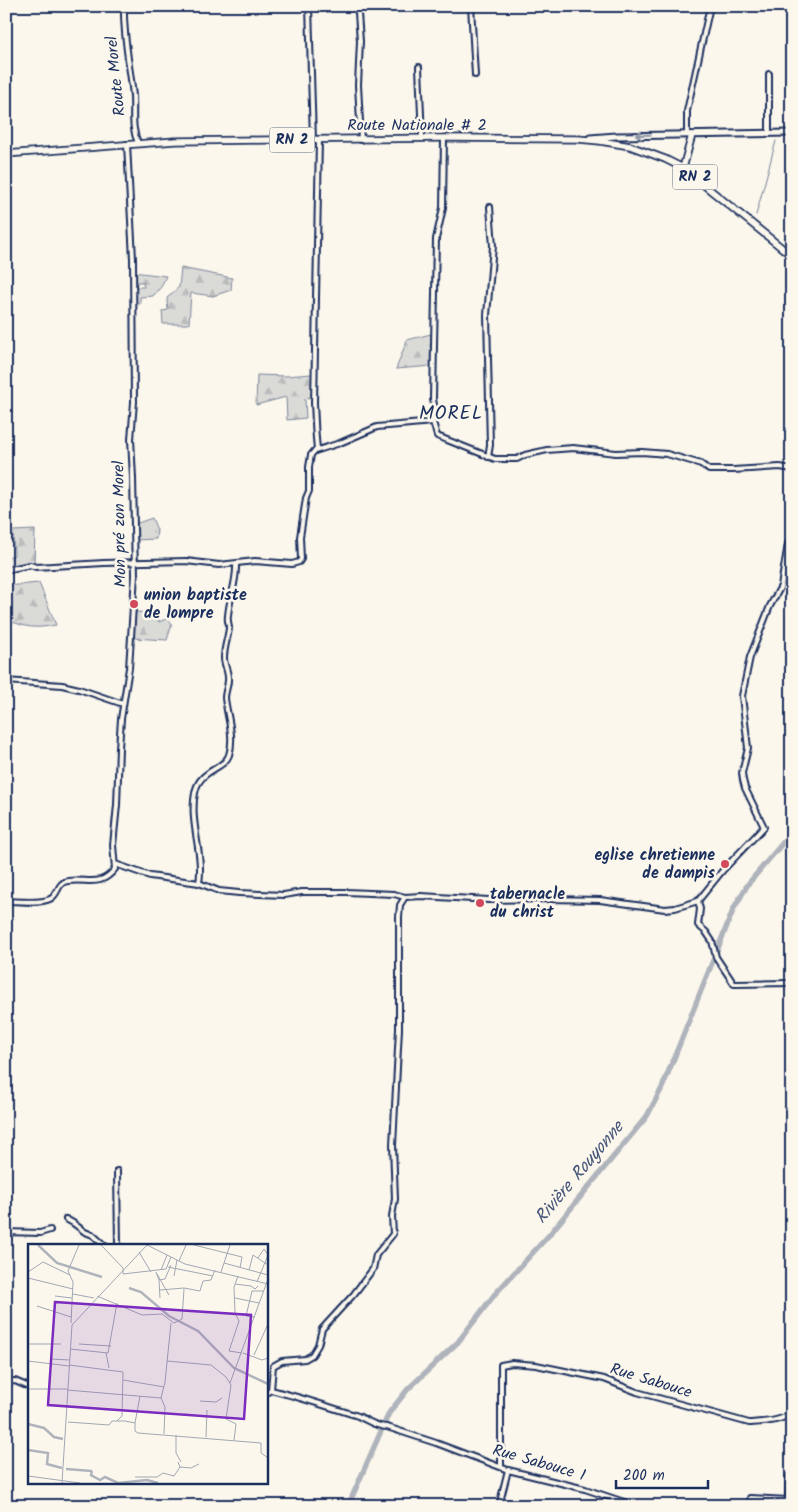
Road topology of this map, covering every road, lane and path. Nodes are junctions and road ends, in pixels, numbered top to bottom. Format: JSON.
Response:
{"nodes":[{"id":1,"x":124,"y":6,"type":"edge"},
{"id":2,"x":309,"y":6,"type":"edge"},
{"id":3,"x":471,"y":6,"type":"edge"},
{"id":4,"x":710,"y":6,"type":"edge"},
{"id":5,"x":358,"y":13,"type":"dead end"},
{"id":6,"x":420,"y":67,"type":"dead end"},
{"id":7,"x":475,"y":74,"type":"dead end"},
{"id":8,"x":769,"y":74,"type":"dead end"},
{"id":9,"x":792,"y":133,"type":"edge"},
{"id":10,"x":769,"y":134,"type":"junction"},
{"id":11,"x":690,"y":135,"type":"junction"},
{"id":12,"x":422,"y":138,"type":"junction"},
{"id":13,"x":444,"y":138,"type":"junction"},
{"id":14,"x":316,"y":140,"type":"junction"},
{"id":15,"x":361,"y":140,"type":"junction"},
{"id":16,"x":578,"y":140,"type":"junction"},
{"id":17,"x":138,"y":143,"type":"junction"},
{"id":18,"x":127,"y":144,"type":"junction"},
{"id":19,"x":6,"y":154,"type":"edge"},
{"id":20,"x":684,"y":168,"type":"junction"},
{"id":21,"x":490,"y":207,"type":"dead end"},
{"id":22,"x":792,"y":256,"type":"edge"},
{"id":23,"x":433,"y":422,"type":"junction"},
{"id":24,"x":315,"y":451,"type":"junction"},
{"id":25,"x":488,"y":456,"type":"junction"},
{"id":26,"x":792,"y":468,"type":"edge"},
{"id":27,"x":792,"y":537,"type":"edge"},
{"id":28,"x":135,"y":562,"type":"junction"},
{"id":29,"x":236,"y":564,"type":"junction"},
{"id":30,"x":6,"y":570,"type":"edge"},
{"id":31,"x":6,"y":681,"type":"edge"},
{"id":32,"x":123,"y":704,"type":"junction"},
{"id":33,"x":116,"y":864,"type":"junction"},
{"id":34,"x":199,"y":883,"type":"junction"},
{"id":35,"x":405,"y":897,"type":"junction"},
{"id":36,"x":6,"y":901,"type":"edge"},
{"id":37,"x":698,"y":901,"type":"junction"},
{"id":38,"x":792,"y":983,"type":"edge"},
{"id":39,"x":117,"y":1170,"type":"dead end"},
{"id":40,"x":66,"y":1219,"type":"dead end"},
{"id":41,"x":50,"y":1230,"type":"dead end"},
{"id":42,"x":6,"y":1232,"type":"edge"},
{"id":43,"x":103,"y":1244,"type":"edge"},
{"id":44,"x":118,"y":1244,"type":"edge"},
{"id":45,"x":6,"y":1382,"type":"edge"},
{"id":46,"x":28,"y":1387,"type":"edge"},
{"id":47,"x":271,"y":1390,"type":"junction"},
{"id":48,"x":268,"y":1392,"type":"edge"},
{"id":49,"x":792,"y":1414,"type":"edge"},
{"id":50,"x":501,"y":1466,"type":"junction"},
{"id":51,"x":508,"y":1470,"type":"junction"},
{"id":52,"x":792,"y":1477,"type":"edge"},
{"id":53,"x":750,"y":1498,"type":"dead end"},
{"id":54,"x":788,"y":1500,"type":"junction"},
{"id":55,"x":499,"y":1506,"type":"edge"},
{"id":56,"x":636,"y":1506,"type":"edge"},
{"id":57,"x":788,"y":1506,"type":"edge"}],
"edges":[{"from":1,"to":17,"type":"street","name":"Route Morel"},
{"from":2,"to":14,"type":"street"},
{"from":3,"to":7,"type":"street"},
{"from":4,"to":11,"type":"street"},
{"from":5,"to":15,"type":"street"},
{"from":6,"to":12,"type":"street"},
{"from":8,"to":10,"type":"street"},
{"from":9,"to":10,"type":"main road"},
{"from":10,"to":11,"type":"main road"},
{"from":11,"to":16,"type":"main road","one_way":true},
{"from":11,"to":20,"type":"main road"},
{"from":12,"to":13,"type":"main road","name":"Route Nationale # 2","number":"RN 2"},
{"from":12,"to":15,"type":"main road","name":"Route Nationale # 2","number":"RN 2"},
{"from":13,"to":16,"type":"main road","name":"Route Nationale # 2","number":"RN 2"},
{"from":13,"to":23,"type":"street"},
{"from":14,"to":15,"type":"main road","name":"Route Nationale # 2","number":"RN 2"},
{"from":14,"to":17,"type":"main road","name":"Route Nationale # 2","number":"RN 2"},
{"from":14,"to":24,"type":"street"},
{"from":16,"to":20,"type":"main road","name":"Route Nationale # 2","number":"RN 2"},
{"from":17,"to":18,"type":"main road","name":"Route Nationale # 2","number":"RN 2"},
{"from":18,"to":19,"type":"main road","name":"Route Nationale # 2","number":"RN 2"},
{"from":18,"to":28,"type":"street","name":"Mon pré zon Morel"},
{"from":20,"to":22,"type":"main road","name":"Route Nationale # 2","number":"RN 2"},
{"from":21,"to":25,"type":"street"},
{"from":23,"to":24,"type":"street"},
{"from":23,"to":25,"type":"street"},
{"from":24,"to":29,"type":"street"},
{"from":25,"to":26,"type":"street"},
{"from":27,"to":37,"type":"street"},
{"from":28,"to":29,"type":"street"},
{"from":28,"to":30,"type":"street"},
{"from":28,"to":32,"type":"street","name":"Mon pré zon Morel"},
{"from":29,"to":34,"type":"street"},
{"from":31,"to":32,"type":"street"},
{"from":32,"to":33,"type":"street","name":"Mon pré zon Morel"},
{"from":33,"to":34,"type":"street"},
{"from":33,"to":36,"type":"street"},
{"from":34,"to":35,"type":"street"},
{"from":35,"to":37,"type":"street"},
{"from":35,"to":47,"type":"street"},
{"from":37,"to":38,"type":"street"},
{"from":39,"to":44,"type":"street"},
{"from":40,"to":43,"type":"street"},
{"from":41,"to":42,"type":"street"},
{"from":45,"to":46,"type":"street"},
{"from":47,"to":48,"type":"street"},
{"from":47,"to":50,"type":"street","name":"Rue Sabouce 1"},
{"from":49,"to":50,"type":"street","name":"Rue Sabouce"},
{"from":50,"to":51,"type":"street","name":"Rue Sabouce 1"},
{"from":51,"to":55,"type":"street"},
{"from":51,"to":56,"type":"street","name":"Rue Sabouce 1"},
{"from":52,"to":54,"type":"street"},
{"from":53,"to":54,"type":"street"},
{"from":54,"to":57,"type":"street"}]}
